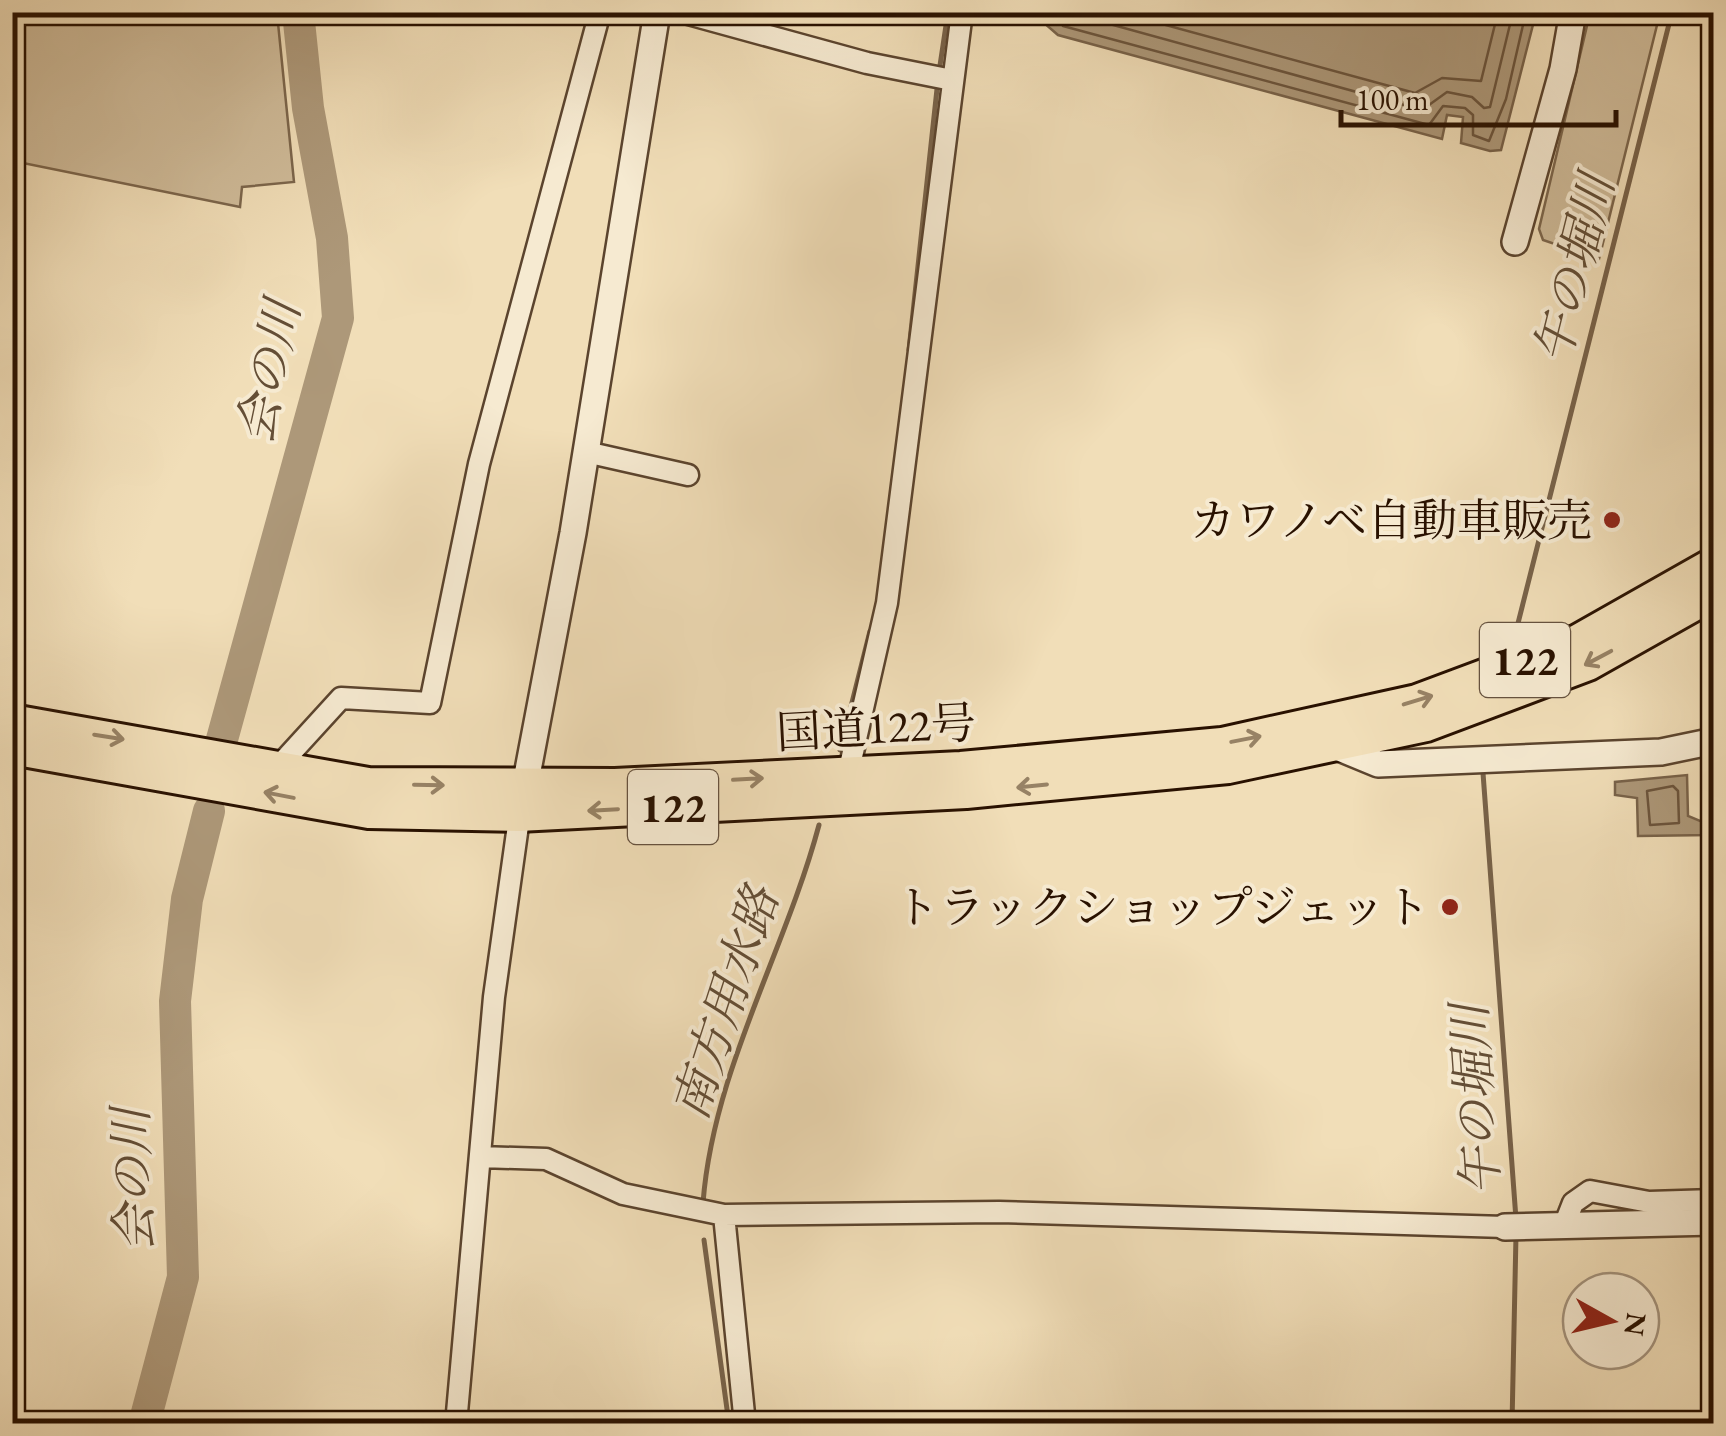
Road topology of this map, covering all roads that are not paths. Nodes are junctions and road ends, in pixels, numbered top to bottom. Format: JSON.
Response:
{"nodes":[{"id":1,"x":600,"y":12,"type":"edge"},
{"id":2,"x":657,"y":12,"type":"edge"},
{"id":3,"x":681,"y":12,"type":"edge"},
{"id":4,"x":962,"y":12,"type":"edge"},
{"id":5,"x":1573,"y":12,"type":"edge"},
{"id":6,"x":952,"y":80,"type":"junction"},
{"id":7,"x":1515,"y":242,"type":"dead end"},
{"id":8,"x":586,"y":452,"type":"junction"},
{"id":9,"x":688,"y":474,"type":"dead end"},
{"id":10,"x":1714,"y":564,"type":"edge"},
{"id":11,"x":1714,"y":593,"type":"edge"},
{"id":12,"x":12,"y":721,"type":"edge"},
{"id":13,"x":1330,"y":735,"type":"junction"},
{"id":14,"x":1714,"y":741,"type":"edge"},
{"id":15,"x":12,"y":748,"type":"edge"},
{"id":16,"x":278,"y":767,"type":"junction"},
{"id":17,"x":848,"y":774,"type":"junction"},
{"id":18,"x":522,"y":800,"type":"junction"},
{"id":19,"x":480,"y":1157,"type":"junction"},
{"id":20,"x":1714,"y":1200,"type":"edge"},
{"id":21,"x":724,"y":1215,"type":"junction"},
{"id":22,"x":1714,"y":1222,"type":"edge"},
{"id":23,"x":1564,"y":1226,"type":"junction"},
{"id":24,"x":1504,"y":1227,"type":"joint"},
{"id":25,"x":456,"y":1424,"type":"edge"},
{"id":26,"x":745,"y":1424,"type":"edge"}],
"edges":[{"from":1,"to":16,"type":"street"},
{"from":2,"to":8,"type":"street"},
{"from":3,"to":6,"type":"street"},
{"from":4,"to":6,"type":"street"},
{"from":5,"to":7,"type":"street"},
{"from":6,"to":17,"type":"street"},
{"from":8,"to":9,"type":"street"},
{"from":8,"to":18,"type":"street"},
{"from":13,"to":10,"type":"highway","name":"国道122号","number":"122","one_way":true},
{"from":11,"to":13,"type":"highway","name":"国道122号","number":"122","one_way":true},
{"from":12,"to":16,"type":"highway","name":"国道122号","number":"122","one_way":true},
{"from":13,"to":14,"type":"street"},
{"from":17,"to":13,"type":"highway","name":"国道122号","number":"122","one_way":true},
{"from":13,"to":18,"type":"highway","name":"国道122号","number":"122","one_way":true},
{"from":18,"to":15,"type":"highway","name":"国道122号","number":"122","one_way":true},
{"from":16,"to":18,"type":"highway","name":"国道122号","number":"122","one_way":true},
{"from":18,"to":17,"type":"highway","name":"国道122号","number":"122","one_way":true},
{"from":18,"to":19,"type":"street"},
{"from":19,"to":21,"type":"street"},
{"from":19,"to":25,"type":"street"},
{"from":20,"to":23,"type":"street"},
{"from":21,"to":24,"type":"street"},
{"from":21,"to":26,"type":"street"},
{"from":22,"to":23,"type":"street"},
{"from":23,"to":24,"type":"street"}]}
